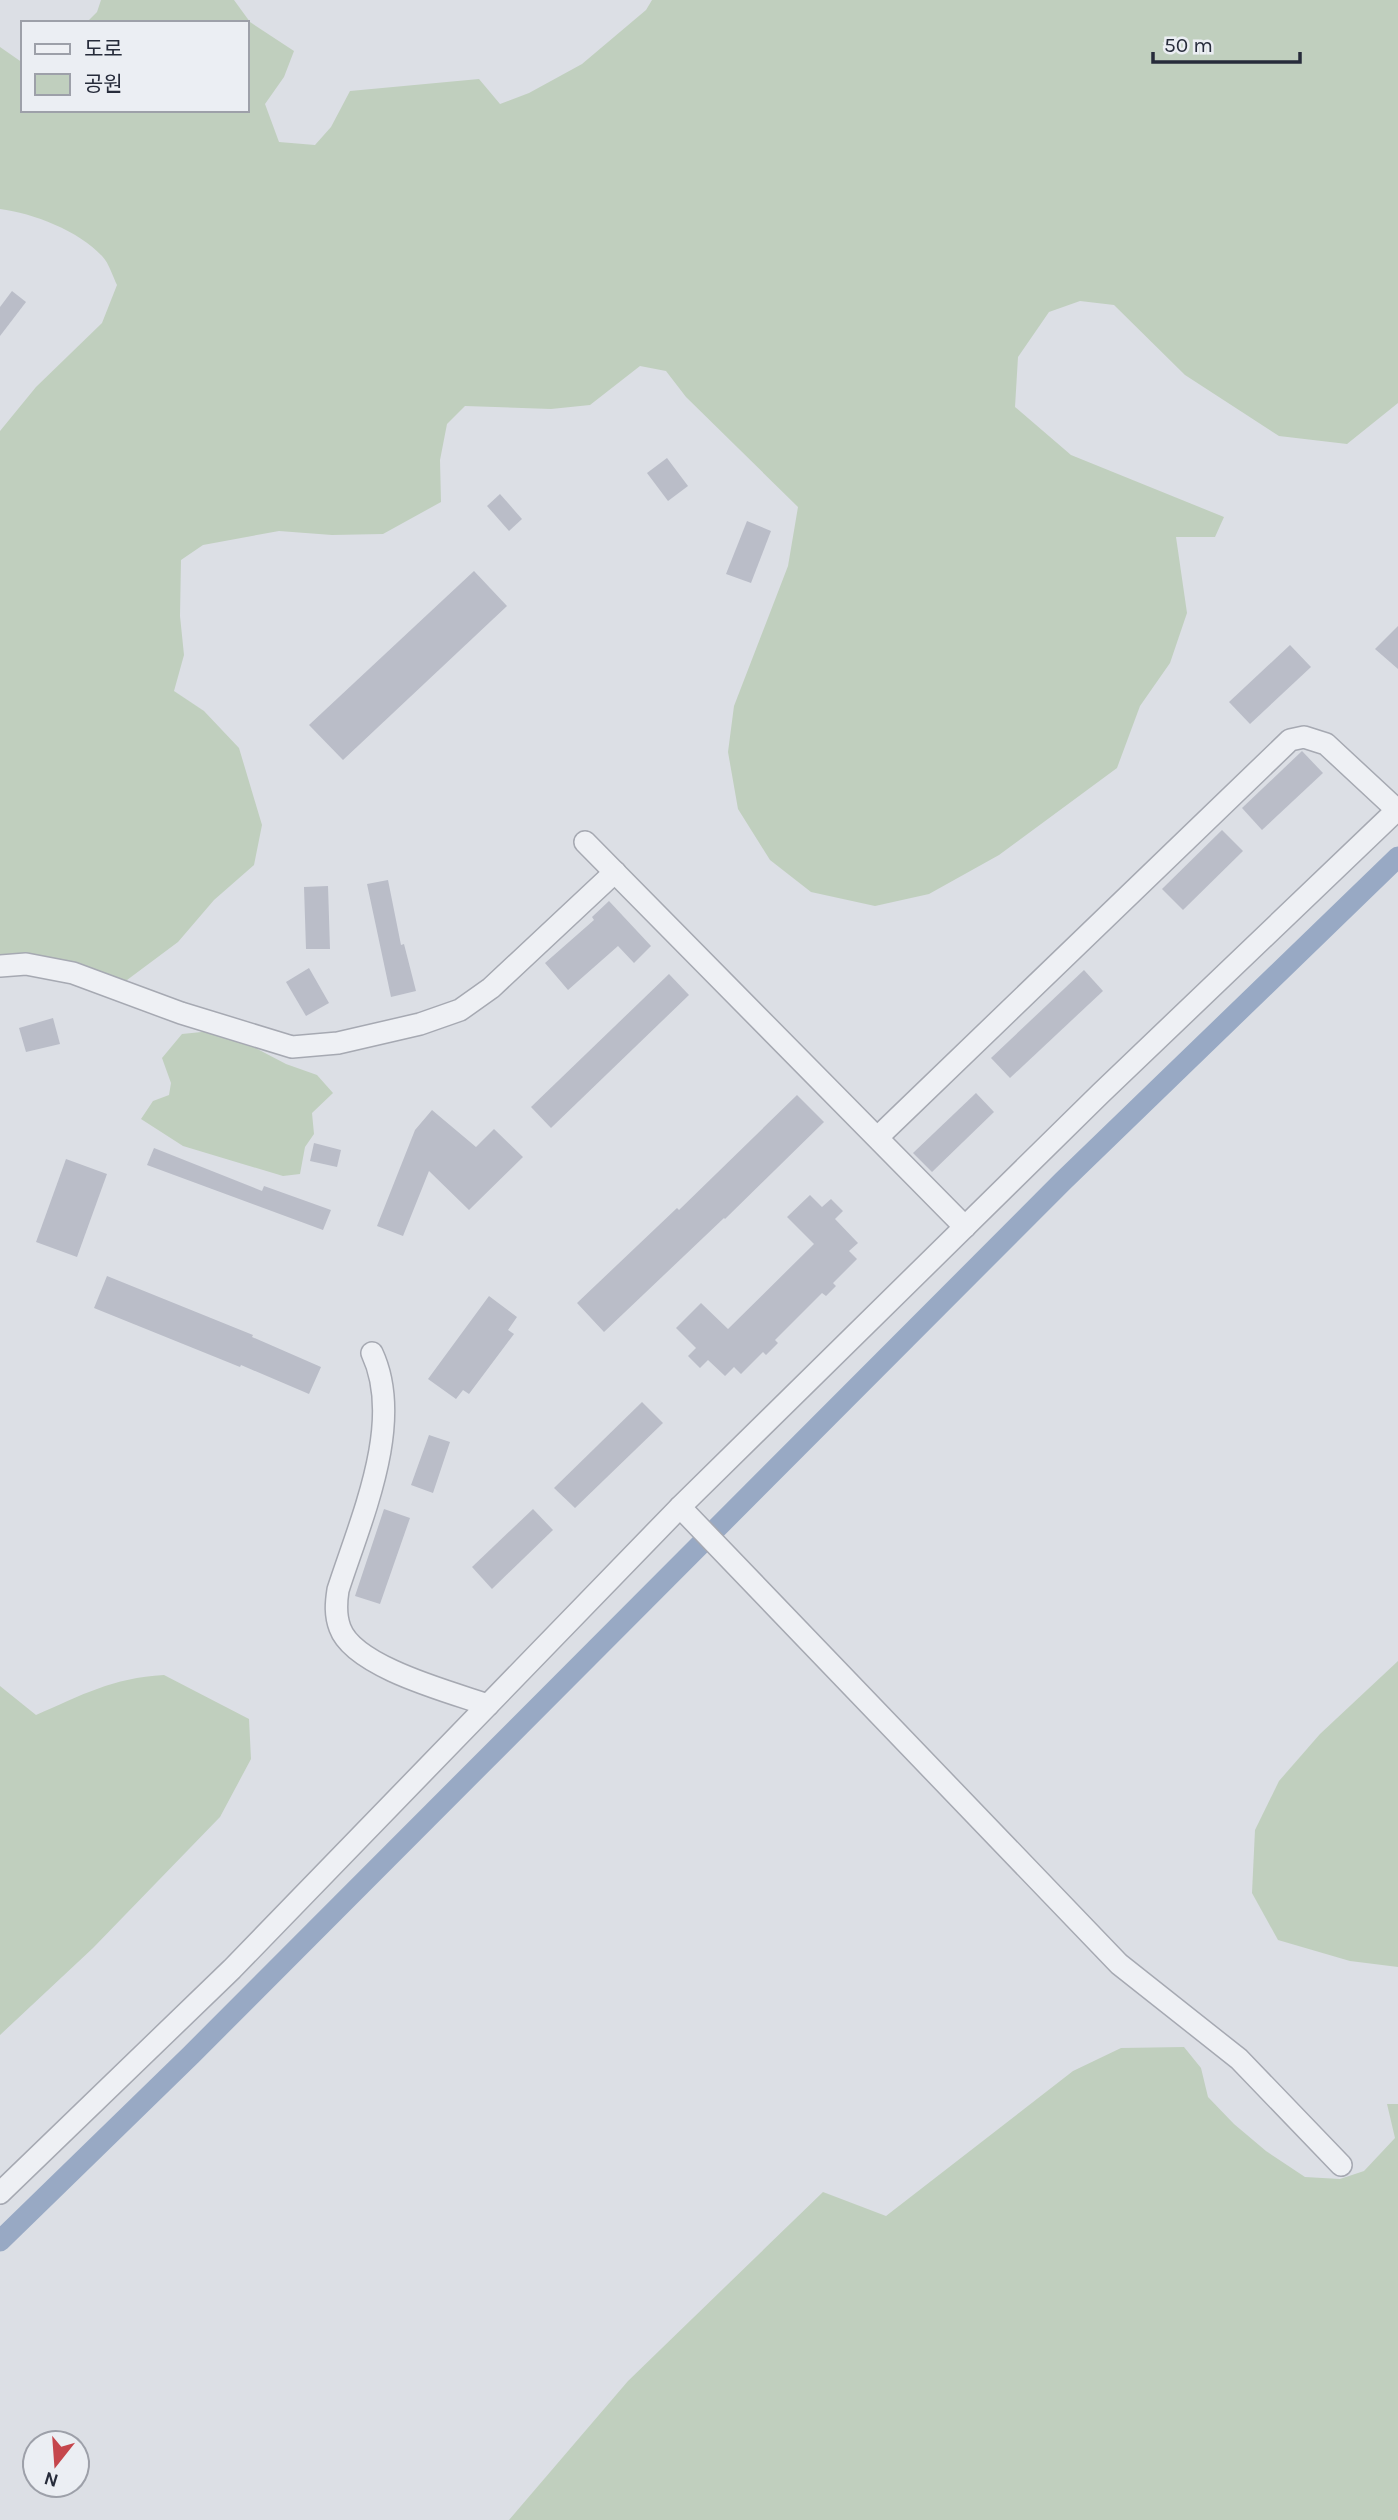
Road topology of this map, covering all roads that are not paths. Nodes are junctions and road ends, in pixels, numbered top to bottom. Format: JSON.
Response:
{"nodes":[{"id":1,"x":1397,"y":810,"type":"edge"},
{"id":2,"x":585,"y":842,"type":"dead end"},
{"id":3,"x":615,"y":872,"type":"junction"},
{"id":4,"x":0,"y":967,"type":"edge"},
{"id":5,"x":878,"y":1137,"type":"junction"},
{"id":6,"x":965,"y":1227,"type":"junction"},
{"id":7,"x":372,"y":1353,"type":"dead end"},
{"id":8,"x":684,"y":1511,"type":"junction"},
{"id":9,"x":488,"y":1704,"type":"junction"},
{"id":10,"x":1340,"y":2165,"type":"dead end"},
{"id":11,"x":0,"y":2193,"type":"edge"}],
"edges":[{"from":1,"to":5,"type":"street"},
{"from":1,"to":6,"type":"street"},
{"from":2,"to":3,"type":"street"},
{"from":3,"to":4,"type":"street"},
{"from":3,"to":5,"type":"street"},
{"from":5,"to":6,"type":"street"},
{"from":6,"to":8,"type":"street"},
{"from":7,"to":9,"type":"street"},
{"from":8,"to":9,"type":"street"},
{"from":8,"to":10,"type":"street"},
{"from":9,"to":11,"type":"street"}]}
